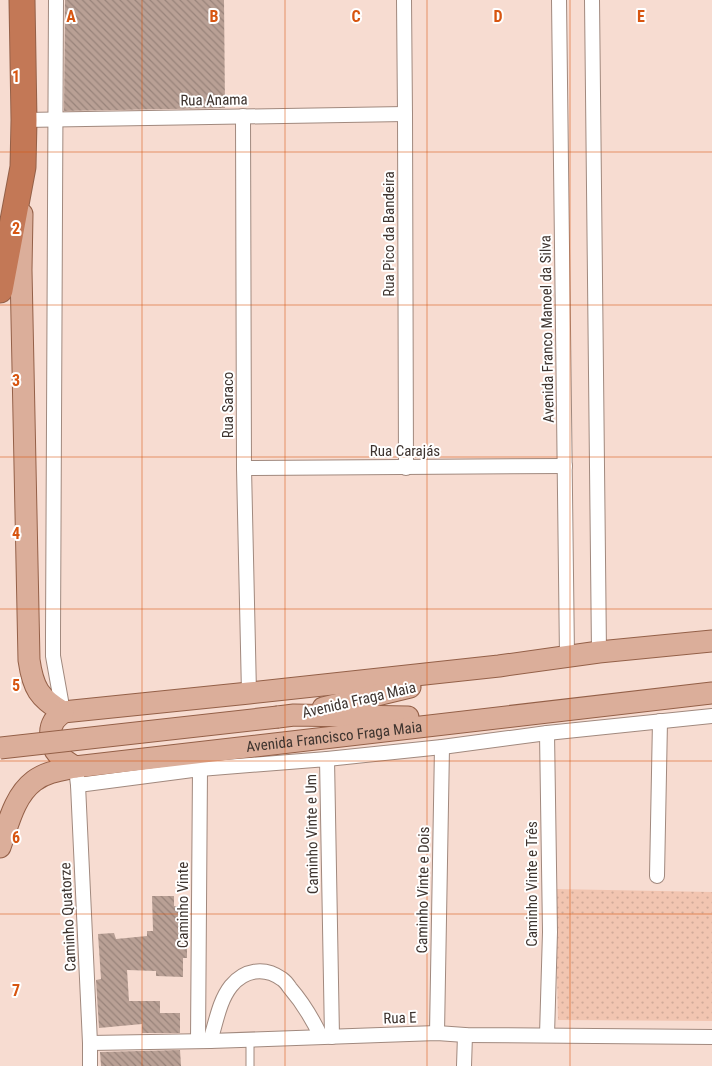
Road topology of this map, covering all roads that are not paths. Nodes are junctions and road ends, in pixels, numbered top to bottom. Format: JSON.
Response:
{"nodes":[{"id":1,"x":22,"y":0,"type":"edge"},
{"id":2,"x":56,"y":0,"type":"edge"},
{"id":3,"x":404,"y":0,"type":"edge"},
{"id":4,"x":559,"y":0,"type":"edge"},
{"id":5,"x":592,"y":0,"type":"edge"},
{"id":6,"x":405,"y":114,"type":"junction"},
{"id":7,"x":243,"y":116,"type":"junction"},
{"id":8,"x":24,"y":120,"type":"junction"},
{"id":9,"x":56,"y":120,"type":"junction"},
{"id":10,"x":23,"y":167,"type":"junction"},
{"id":11,"x":0,"y":290,"type":"edge"},
{"id":12,"x":565,"y":466,"type":"junction"},
{"id":13,"x":244,"y":468,"type":"junction"},
{"id":14,"x":406,"y":468,"type":"junction"},
{"id":15,"x":712,"y":641,"type":"edge"},
{"id":16,"x":599,"y":652,"type":"junction"},
{"id":17,"x":567,"y":657,"type":"junction"},
{"id":18,"x":499,"y":666,"type":"junction"},
{"id":19,"x":249,"y":694,"type":"junction"},
{"id":20,"x":712,"y":694,"type":"edge"},
{"id":21,"x":63,"y":712,"type":"junction"},
{"id":22,"x":286,"y":716,"type":"junction"},
{"id":23,"x":712,"y":716,"type":"edge"},
{"id":24,"x":491,"y":719,"type":"junction"},
{"id":25,"x":660,"y":722,"type":"junction"},
{"id":26,"x":547,"y":733,"type":"junction"},
{"id":27,"x":442,"y":747,"type":"junction"},
{"id":28,"x":0,"y":748,"type":"edge"},
{"id":29,"x":327,"y":759,"type":"junction"},
{"id":30,"x":200,"y":769,"type":"junction"},
{"id":31,"x":77,"y":776,"type":"junction"},
{"id":32,"x":0,"y":847,"type":"edge"},
{"id":33,"x":657,"y":876,"type":"dead end"},
{"id":34,"x":437,"y":1033,"type":"junction"},
{"id":35,"x":465,"y":1035,"type":"junction"},
{"id":36,"x":547,"y":1035,"type":"junction"},
{"id":37,"x":327,"y":1037,"type":"junction"},
{"id":38,"x":712,"y":1037,"type":"edge"},
{"id":39,"x":250,"y":1040,"type":"junction"},
{"id":40,"x":204,"y":1041,"type":"junction"},
{"id":41,"x":90,"y":1043,"type":"junction"},
{"id":42,"x":90,"y":1066,"type":"edge"},
{"id":43,"x":250,"y":1066,"type":"edge"},
{"id":44,"x":464,"y":1066,"type":"edge"}],
"edges":[{"from":1,"to":8,"type":"highway"},
{"from":2,"to":9,"type":"street"},
{"from":3,"to":6,"type":"street","name":"Rua Pico da Bandeira"},
{"from":4,"to":12,"type":"street","name":"Avenida Franco Manoel da Silva"},
{"from":5,"to":16,"type":"street"},
{"from":6,"to":7,"type":"street","name":"Rua Anama"},
{"from":6,"to":14,"type":"street","name":"Rua Pico da Bandeira"},
{"from":7,"to":9,"type":"street","name":"Rua Anama"},
{"from":7,"to":13,"type":"street","name":"Rua Saraco"},
{"from":8,"to":9,"type":"street","name":"Rua Anama"},
{"from":8,"to":10,"type":"highway"},
{"from":9,"to":21,"type":"street"},
{"from":10,"to":11,"type":"highway"},
{"from":10,"to":21,"type":"main road"},
{"from":12,"to":14,"type":"street","name":"Rua Carajás"},
{"from":12,"to":17,"type":"street","name":"Avenida Franco Manoel da Silva"},
{"from":13,"to":14,"type":"street","name":"Rua Carajás"},
{"from":13,"to":19,"type":"street","name":"Rua Saraco"},
{"from":15,"to":16,"type":"main road"},
{"from":16,"to":17,"type":"main road"},
{"from":17,"to":18,"type":"main road"},
{"from":18,"to":19,"type":"main road"},
{"from":18,"to":22,"type":"main road","name":"Avenida Fraga Maia"},
{"from":19,"to":21,"type":"main road"},
{"from":20,"to":24,"type":"main road","name":"Avenida Francisco Fraga Maia"},
{"from":21,"to":31,"type":"main road"},
{"from":22,"to":24,"type":"main road","name":"Avenida Fraga Maia"},
{"from":22,"to":28,"type":"main road","bridge":true},
{"from":23,"to":25,"type":"street"},
{"from":24,"to":31,"type":"main road","name":"Avenida Francisco Fraga Maia"},
{"from":25,"to":26,"type":"street"},
{"from":25,"to":33,"type":"street"},
{"from":26,"to":27,"type":"street"},
{"from":26,"to":36,"type":"street","name":"Caminho Vinte e Três"},
{"from":27,"to":29,"type":"street"},
{"from":27,"to":34,"type":"street","name":"Caminho Vinte e Dois"},
{"from":29,"to":30,"type":"street","name":"Caminho Vinte e Um"},
{"from":29,"to":37,"type":"street","name":"Caminho Vinte e Um"},
{"from":30,"to":31,"type":"street","name":"Caminho Vinte e Um"},
{"from":30,"to":40,"type":"street","name":"Caminho Vinte"},
{"from":31,"to":32,"type":"main road","name":"Avenida Francisco Fraga Maia"},
{"from":31,"to":41,"type":"street","name":"Caminho Quatorze"},
{"from":34,"to":35,"type":"street","name":"Rua E"},
{"from":34,"to":37,"type":"street","name":"Rua E"},
{"from":35,"to":36,"type":"street","name":"Rua E"},
{"from":35,"to":44,"type":"street"},
{"from":36,"to":38,"type":"street","name":"Rua E"},
{"from":37,"to":39,"type":"street","name":"Rua E"},
{"from":37,"to":40,"type":"street"},
{"from":39,"to":40,"type":"street","name":"Rua E"},
{"from":39,"to":43,"type":"lane"},
{"from":40,"to":41,"type":"street","name":"Rua E"},
{"from":41,"to":42,"type":"street","name":"Caminho Quatorze"}]}
